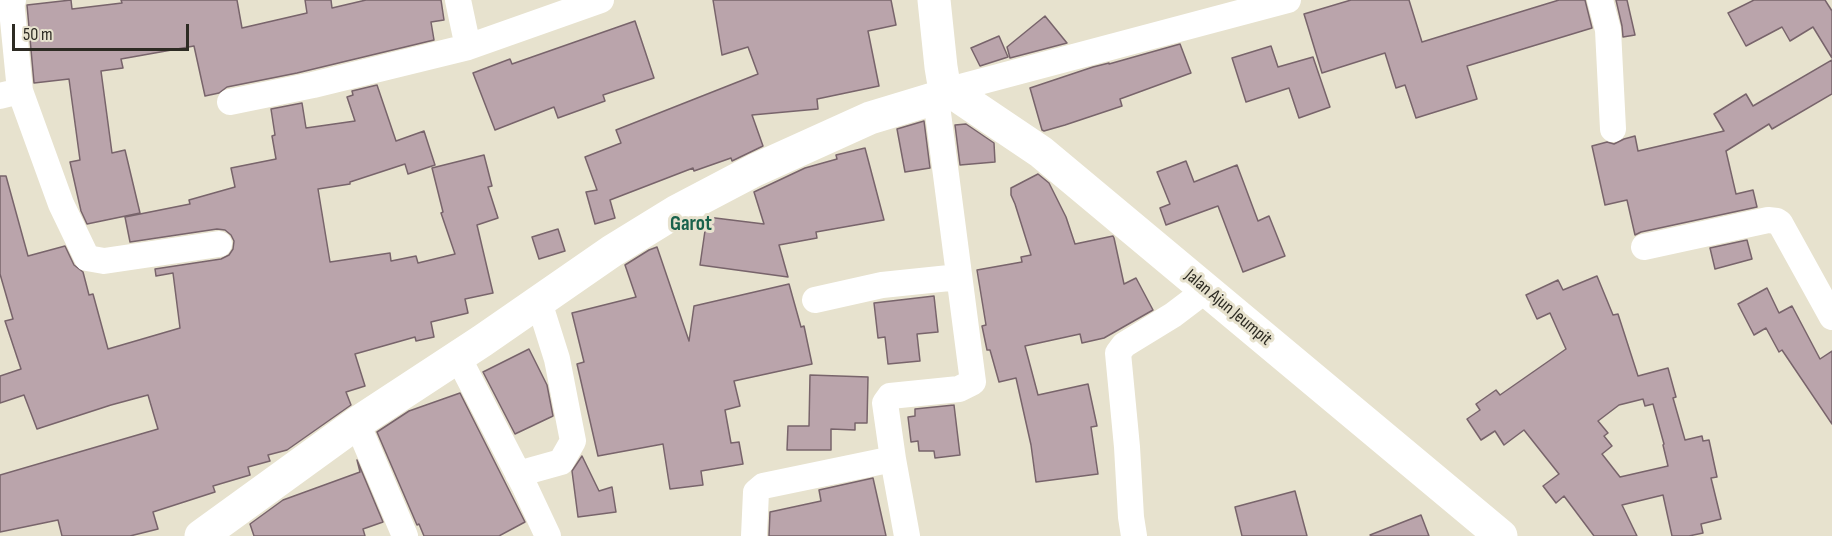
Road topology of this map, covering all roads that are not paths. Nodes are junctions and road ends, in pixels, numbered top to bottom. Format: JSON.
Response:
{"nodes":[{"id":1,"x":12,"y":0,"type":"edge"},
{"id":2,"x":458,"y":0,"type":"edge"},
{"id":3,"x":601,"y":0,"type":"edge"},
{"id":4,"x":934,"y":0,"type":"edge"},
{"id":5,"x":1288,"y":0,"type":"edge"},
{"id":6,"x":1600,"y":0,"type":"edge"},
{"id":7,"x":468,"y":47,"type":"junction"},
{"id":8,"x":960,"y":88,"type":"junction"},
{"id":9,"x":10,"y":94,"type":"edge"},
{"id":10,"x":230,"y":102,"type":"dead end"},
{"id":11,"x":1613,"y":129,"type":"dead end"},
{"id":12,"x":219,"y":244,"type":"dead end"},
{"id":13,"x":1644,"y":248,"type":"dead end"},
{"id":14,"x":960,"y":277,"type":"junction"},
{"id":15,"x":1206,"y":290,"type":"junction"},
{"id":16,"x":815,"y":300,"type":"dead end"},
{"id":17,"x":539,"y":302,"type":"junction"},
{"id":18,"x":1832,"y":317,"type":"edge"},
{"id":19,"x":458,"y":357,"type":"junction"},
{"id":20,"x":357,"y":423,"type":"junction"},
{"id":21,"x":893,"y":459,"type":"junction"},
{"id":22,"x":518,"y":474,"type":"junction"},
{"id":23,"x":201,"y":536,"type":"edge"},
{"id":24,"x":405,"y":536,"type":"edge"},
{"id":25,"x":548,"y":536,"type":"edge"},
{"id":26,"x":754,"y":536,"type":"edge"},
{"id":27,"x":907,"y":536,"type":"edge"},
{"id":28,"x":1134,"y":536,"type":"edge"},
{"id":29,"x":1501,"y":536,"type":"edge"}],
"edges":[{"from":1,"to":9,"type":"street"},
{"from":2,"to":7,"type":"street"},
{"from":3,"to":7,"type":"street"},
{"from":4,"to":8,"type":"street"},
{"from":5,"to":8,"type":"street"},
{"from":6,"to":11,"type":"street"},
{"from":7,"to":10,"type":"street"},
{"from":8,"to":14,"type":"street"},
{"from":8,"to":15,"type":"street","name":"Jalan Ajun Jeumpit"},
{"from":8,"to":17,"type":"street"},
{"from":9,"to":12,"type":"street"},
{"from":13,"to":18,"type":"street"},
{"from":14,"to":16,"type":"street"},
{"from":14,"to":21,"type":"street"},
{"from":15,"to":28,"type":"street"},
{"from":15,"to":29,"type":"street","name":"Jalan Ajun Jeumpit"},
{"from":17,"to":19,"type":"street"},
{"from":17,"to":22,"type":"street"},
{"from":19,"to":20,"type":"street"},
{"from":19,"to":22,"type":"street"},
{"from":20,"to":23,"type":"street"},
{"from":20,"to":24,"type":"street"},
{"from":21,"to":26,"type":"street"},
{"from":21,"to":27,"type":"street"},
{"from":22,"to":25,"type":"street"}]}
